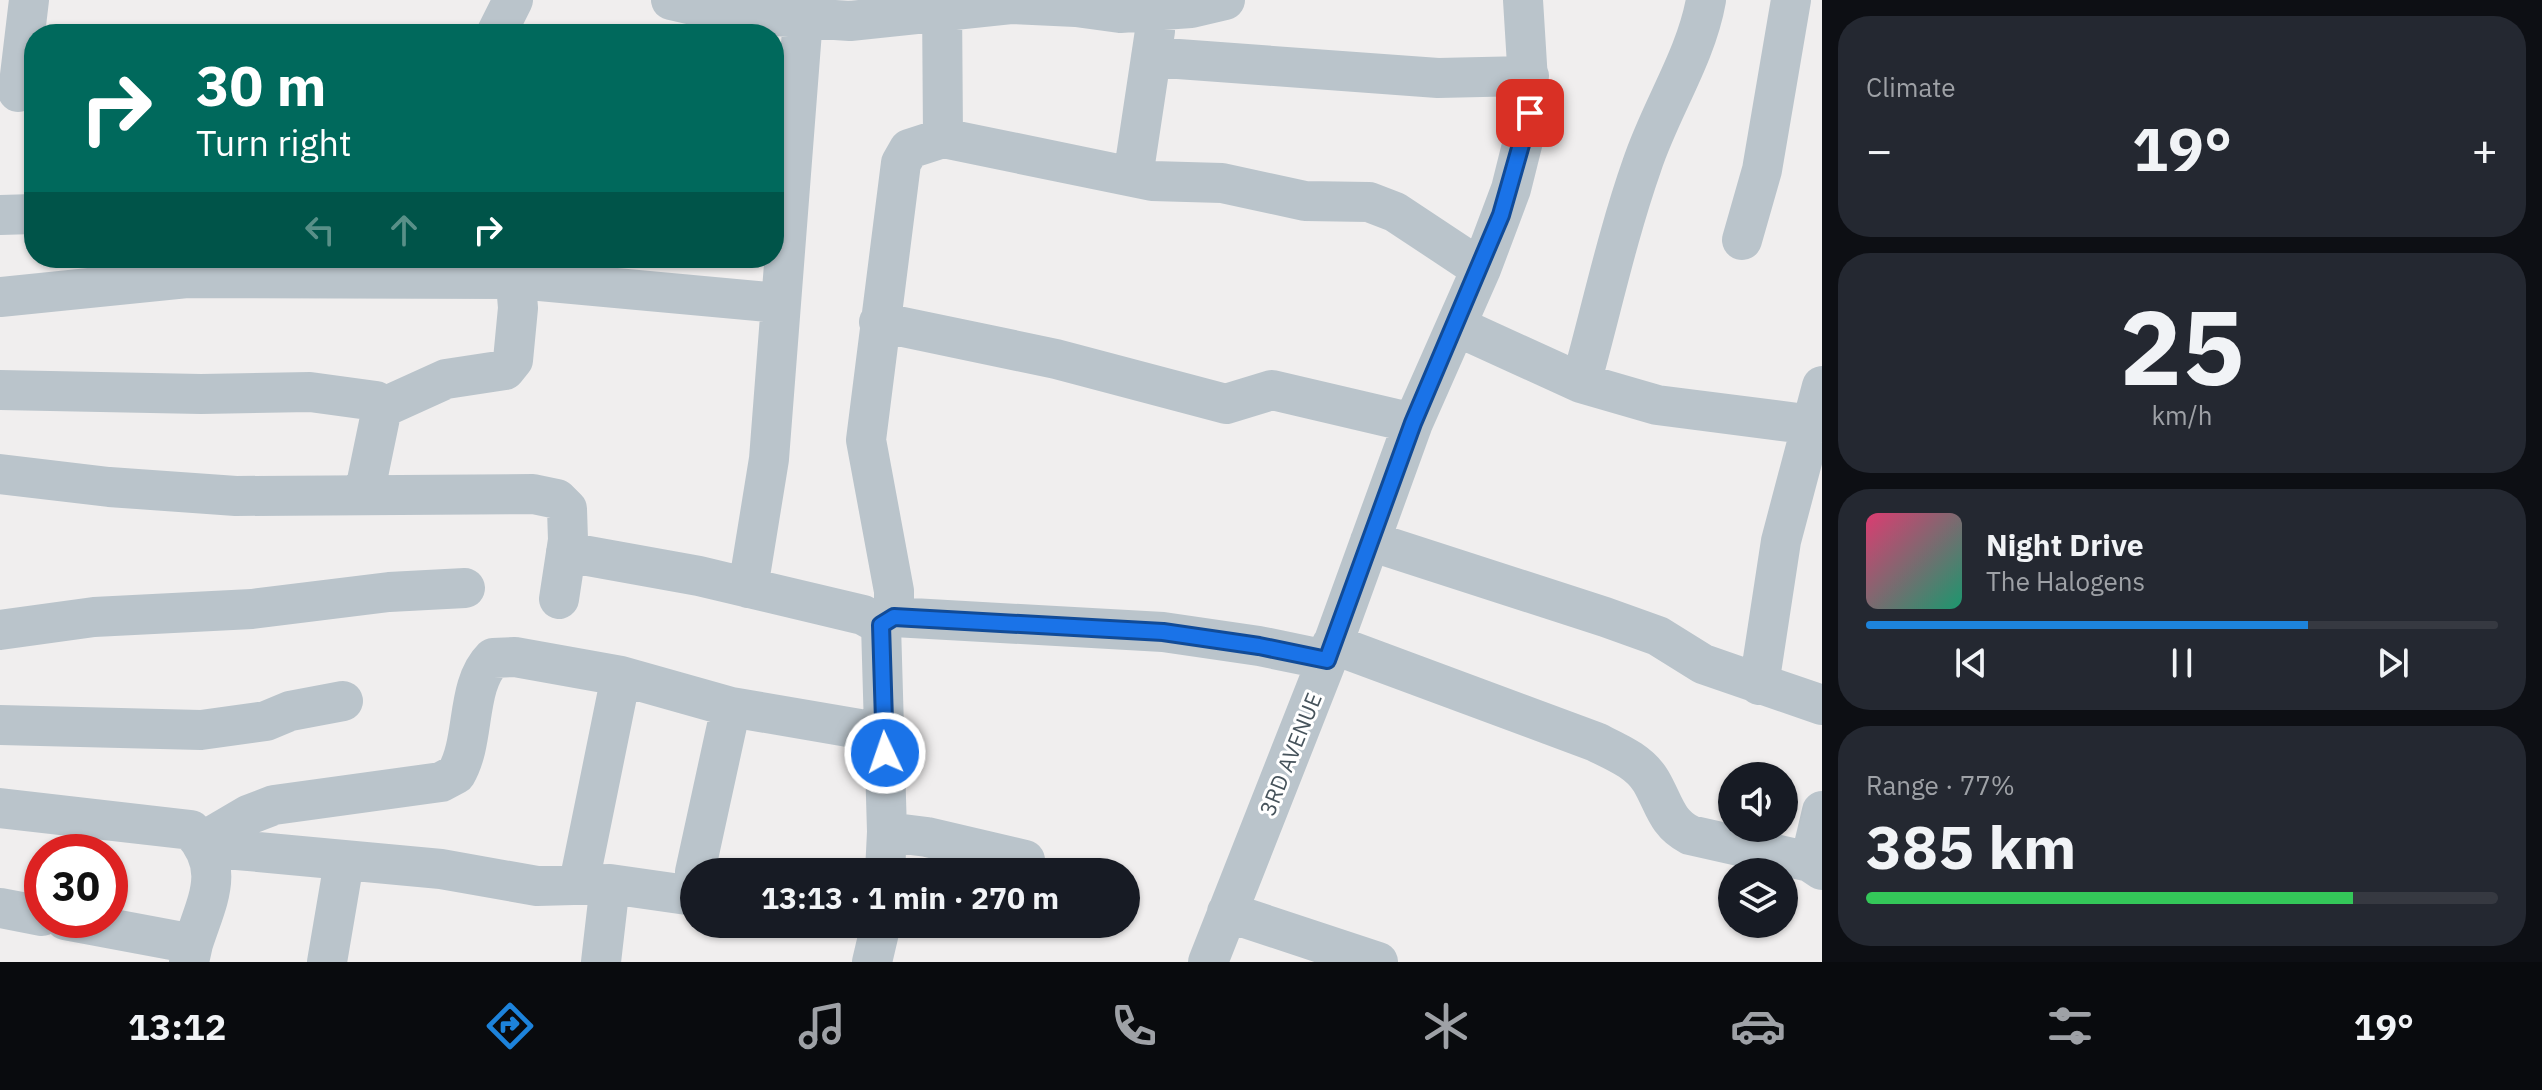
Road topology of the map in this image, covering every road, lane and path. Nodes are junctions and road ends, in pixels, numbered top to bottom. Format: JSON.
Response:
{"nodes":[{"id":1,"x":29,"y":0,"type":"edge"},
{"id":2,"x":513,"y":0,"type":"edge"},
{"id":3,"x":671,"y":0,"type":"edge"},
{"id":4,"x":1225,"y":0,"type":"edge"},
{"id":5,"x":1523,"y":0,"type":"edge"},
{"id":6,"x":1706,"y":0,"type":"edge"},
{"id":7,"x":1791,"y":0,"type":"edge"},
{"id":8,"x":1057,"y":3,"type":"edge"},
{"id":9,"x":942,"y":6,"type":"edge"},
{"id":10,"x":1158,"y":11,"type":"junction"},
{"id":11,"x":803,"y":18,"type":"junction"},
{"id":12,"x":726,"y":23,"type":"edge"},
{"id":13,"x":26,"y":24,"type":"edge"},
{"id":14,"x":501,"y":24,"type":"edge"},
{"id":15,"x":24,"y":38,"type":"edge"},
{"id":16,"x":1151,"y":57,"type":"junction"},
{"id":17,"x":1529,"y":76,"type":"junction"},
{"id":18,"x":17,"y":92,"type":"edge"},
{"id":19,"x":943,"y":138,"type":"junction"},
{"id":20,"x":1133,"y":177,"type":"junction"},
{"id":21,"x":24,"y":214,"type":"edge"},
{"id":22,"x":0,"y":215,"type":"edge"},
{"id":23,"x":1742,"y":240,"type":"dead end"},
{"id":24,"x":784,"y":244,"type":"edge"},
{"id":25,"x":516,"y":268,"type":"edge"},
{"id":26,"x":782,"y":268,"type":"edge"},
{"id":27,"x":1481,"y":269,"type":"junction"},
{"id":28,"x":0,"y":297,"type":"edge"},
{"id":29,"x":779,"y":303,"type":"junction"},
{"id":30,"x":879,"y":322,"type":"junction"},
{"id":31,"x":1456,"y":326,"type":"junction"},
{"id":32,"x":1581,"y":383,"type":"junction"},
{"id":33,"x":1822,"y":386,"type":"edge"},
{"id":34,"x":0,"y":390,"type":"edge"},
{"id":35,"x":382,"y":408,"type":"junction"},
{"id":36,"x":1413,"y":423,"type":"junction"},
{"id":37,"x":1813,"y":425,"type":"junction"},
{"id":38,"x":0,"y":474,"type":"edge"},
{"id":39,"x":364,"y":495,"type":"junction"},
{"id":40,"x":1370,"y":541,"type":"junction"},
{"id":41,"x":566,"y":552,"type":"junction"},
{"id":42,"x":465,"y":588,"type":"dead end"},
{"id":43,"x":748,"y":588,"type":"junction"},
{"id":44,"x":559,"y":599,"type":"dead end"},
{"id":45,"x":887,"y":621,"type":"junction"},
{"id":46,"x":0,"y":630,"type":"edge"},
{"id":47,"x":1330,"y":652,"type":"junction"},
{"id":48,"x":621,"y":676,"type":"junction"},
{"id":49,"x":1759,"y":685,"type":"junction"},
{"id":50,"x":343,"y":701,"type":"dead end"},
{"id":51,"x":1822,"y":705,"type":"edge"},
{"id":52,"x":731,"y":707,"type":"junction"},
{"id":53,"x":0,"y":725,"type":"edge"},
{"id":54,"x":883,"y":733,"type":"junction"},
{"id":55,"x":0,"y":808,"type":"edge"},
{"id":56,"x":1822,"y":811,"type":"edge"},
{"id":57,"x":887,"y":832,"type":"junction"},
{"id":58,"x":206,"y":849,"type":"junction"},
{"id":59,"x":699,"y":858,"type":"edge"},
{"id":60,"x":886,"y":858,"type":"edge"},
{"id":61,"x":1016,"y":858,"type":"edge"},
{"id":62,"x":344,"y":862,"type":"junction"},
{"id":63,"x":1816,"y":866,"type":"edge"},
{"id":64,"x":595,"y":883,"type":"junction"},
{"id":65,"x":680,"y":885,"type":"edge"},
{"id":66,"x":0,"y":908,"type":"edge"},
{"id":67,"x":1227,"y":912,"type":"junction"},
{"id":68,"x":24,"y":913,"type":"edge"},
{"id":69,"x":128,"y":937,"type":"edge"},
{"id":70,"x":878,"y":938,"type":"edge"},
{"id":71,"x":199,"y":956,"type":"edge"},
{"id":72,"x":327,"y":962,"type":"edge"},
{"id":73,"x":601,"y":962,"type":"edge"},
{"id":74,"x":872,"y":962,"type":"edge"},
{"id":75,"x":1208,"y":962,"type":"edge"},
{"id":76,"x":1378,"y":962,"type":"edge"}],
"edges":[{"from":1,"to":13,"type":"street"},
{"from":2,"to":14,"type":"street"},
{"from":3,"to":12,"type":"street"},
{"from":4,"to":10,"type":"street"},
{"from":5,"to":17,"type":"street","name":"3RD AVENUE"},
{"from":6,"to":32,"type":"street"},
{"from":7,"to":23,"type":"street"},
{"from":8,"to":9,"type":"street"},
{"from":8,"to":10,"type":"street"},
{"from":9,"to":11,"type":"street"},
{"from":9,"to":19,"type":"street"},
{"from":10,"to":16,"type":"street"},
{"from":11,"to":12,"type":"street"},
{"from":11,"to":24,"type":"street"},
{"from":15,"to":18,"type":"street"},
{"from":16,"to":17,"type":"street"},
{"from":16,"to":20,"type":"street"},
{"from":17,"to":27,"type":"street","name":"3RD AVENUE"},
{"from":19,"to":20,"type":"street"},
{"from":19,"to":30,"type":"street"},
{"from":20,"to":27,"type":"street"},
{"from":21,"to":22,"type":"street"},
{"from":25,"to":28,"type":"street"},
{"from":25,"to":29,"type":"street"},
{"from":25,"to":35,"type":"street"},
{"from":26,"to":29,"type":"street"},
{"from":27,"to":31,"type":"street","name":"3RD AVENUE"},
{"from":29,"to":43,"type":"street"},
{"from":30,"to":36,"type":"street"},
{"from":30,"to":45,"type":"street"},
{"from":31,"to":32,"type":"street"},
{"from":31,"to":36,"type":"street","name":"3RD AVENUE"},
{"from":32,"to":37,"type":"street"},
{"from":33,"to":37,"type":"street"},
{"from":34,"to":35,"type":"street"},
{"from":35,"to":39,"type":"street"},
{"from":36,"to":40,"type":"street","name":"3RD AVENUE"},
{"from":37,"to":49,"type":"street"},
{"from":38,"to":39,"type":"street"},
{"from":39,"to":41,"type":"street"},
{"from":40,"to":47,"type":"street","name":"3RD AVENUE"},
{"from":40,"to":49,"type":"street"},
{"from":41,"to":43,"type":"street"},
{"from":41,"to":44,"type":"street"},
{"from":42,"to":46,"type":"street"},
{"from":43,"to":45,"type":"street"},
{"from":45,"to":47,"type":"street"},
{"from":45,"to":54,"type":"street"},
{"from":47,"to":63,"type":"street"},
{"from":47,"to":67,"type":"street","name":"3RD AVENUE"},
{"from":48,"to":52,"type":"street"},
{"from":48,"to":58,"type":"street"},
{"from":48,"to":64,"type":"street"},
{"from":49,"to":51,"type":"street"},
{"from":50,"to":53,"type":"street"},
{"from":52,"to":54,"type":"street"},
{"from":52,"to":59,"type":"street"},
{"from":54,"to":57,"type":"street"},
{"from":55,"to":58,"type":"street"},
{"from":56,"to":63,"type":"street"},
{"from":57,"to":60,"type":"street"},
{"from":57,"to":61,"type":"street"},
{"from":58,"to":62,"type":"street"},
{"from":58,"to":71,"type":"street"},
{"from":62,"to":64,"type":"street"},
{"from":62,"to":72,"type":"street"},
{"from":64,"to":65,"type":"street"},
{"from":64,"to":73,"type":"street"},
{"from":66,"to":68,"type":"street"},
{"from":67,"to":75,"type":"street","name":"3RD AVENUE"},
{"from":67,"to":76,"type":"street"},
{"from":69,"to":71,"type":"street"},
{"from":70,"to":74,"type":"street"}]}
